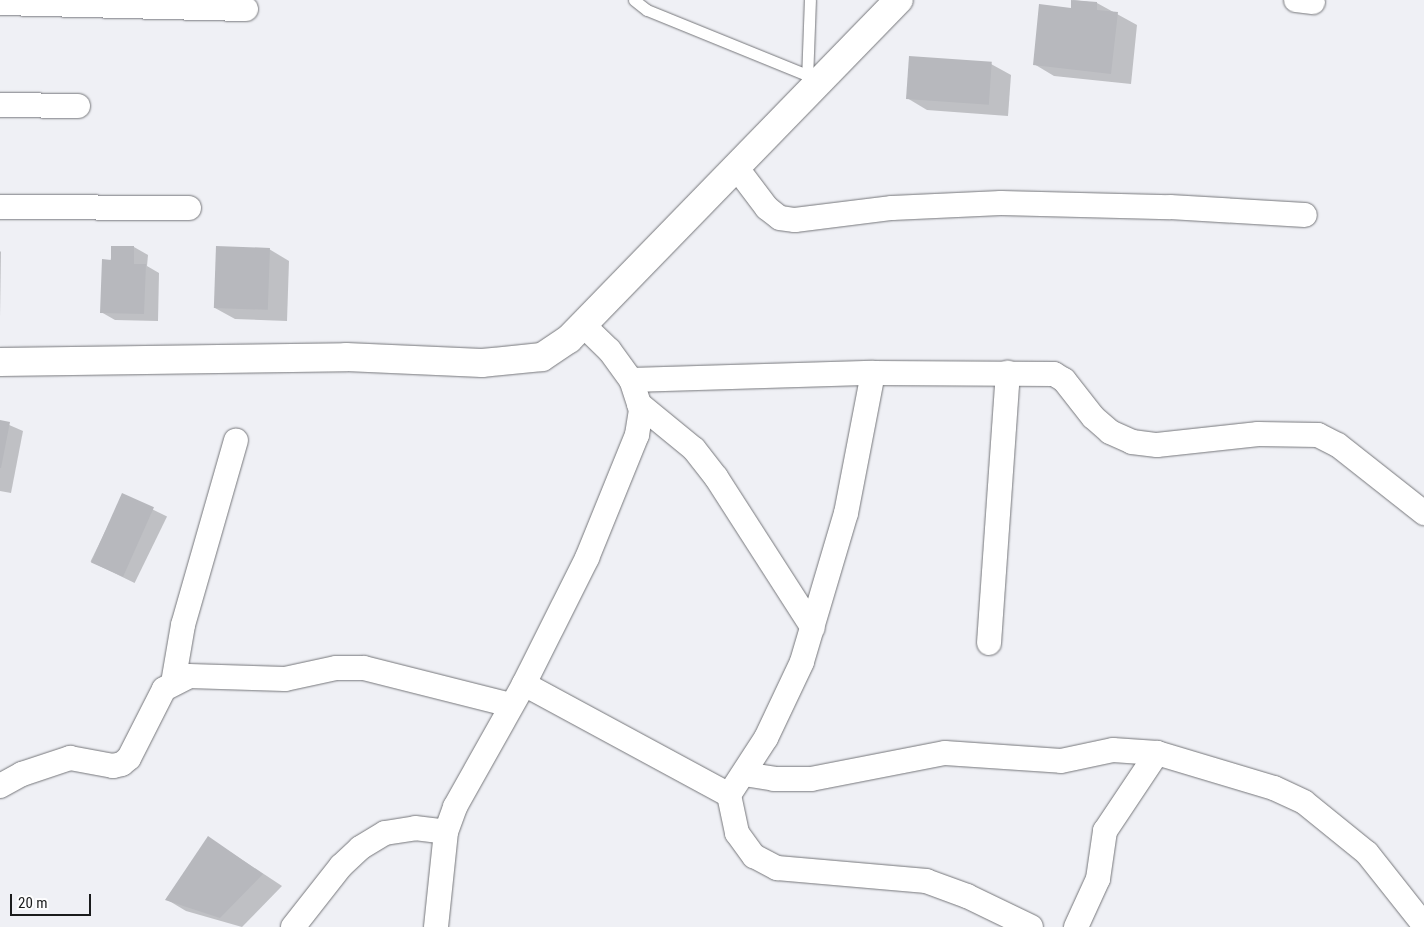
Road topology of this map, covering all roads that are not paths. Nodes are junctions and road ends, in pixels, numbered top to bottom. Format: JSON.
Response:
{"nodes":[{"id":1,"x":634,"y":0,"type":"edge"},
{"id":2,"x":810,"y":0,"type":"edge"},
{"id":3,"x":899,"y":0,"type":"edge"},
{"id":4,"x":0,"y":4,"type":"edge"},
{"id":5,"x":246,"y":9,"type":"dead end"},
{"id":6,"x":807,"y":86,"type":"junction"},
{"id":7,"x":0,"y":105,"type":"edge"},
{"id":8,"x":78,"y":106,"type":"dead end"},
{"id":9,"x":736,"y":166,"type":"junction"},
{"id":10,"x":0,"y":207,"type":"edge"},
{"id":11,"x":189,"y":208,"type":"dead end"},
{"id":12,"x":1305,"y":215,"type":"dead end"},
{"id":13,"x":583,"y":325,"type":"junction"},
{"id":14,"x":0,"y":362,"type":"edge"},
{"id":15,"x":873,"y":373,"type":"junction"},
{"id":16,"x":1008,"y":373,"type":"junction"},
{"id":17,"x":632,"y":380,"type":"junction"},
{"id":18,"x":639,"y":404,"type":"junction"},
{"id":19,"x":236,"y":440,"type":"dead end"},
{"id":20,"x":1424,"y":513,"type":"edge"},
{"id":21,"x":813,"y":628,"type":"junction"},
{"id":22,"x":989,"y":643,"type":"dead end"},
{"id":23,"x":173,"y":683,"type":"junction"},
{"id":24,"x":524,"y":684,"type":"junction"},
{"id":25,"x":510,"y":705,"type":"junction"},
{"id":26,"x":1157,"y":753,"type":"junction"},
{"id":27,"x":744,"y":774,"type":"junction"},
{"id":28,"x":0,"y":786,"type":"edge"},
{"id":29,"x":729,"y":795,"type":"junction"},
{"id":30,"x":446,"y":832,"type":"junction"},
{"id":31,"x":1424,"y":925,"type":"edge"},
{"id":32,"x":293,"y":927,"type":"edge"},
{"id":33,"x":436,"y":927,"type":"edge"},
{"id":34,"x":1031,"y":927,"type":"edge"},
{"id":35,"x":1076,"y":927,"type":"edge"}],
"edges":[{"from":1,"to":6,"type":"lane"},
{"from":2,"to":6,"type":"lane"},
{"from":3,"to":6,"type":"street"},
{"from":4,"to":5,"type":"street"},
{"from":6,"to":9,"type":"street"},
{"from":7,"to":8,"type":"street"},
{"from":9,"to":12,"type":"street"},
{"from":9,"to":13,"type":"street"},
{"from":10,"to":11,"type":"street"},
{"from":13,"to":14,"type":"street"},
{"from":13,"to":17,"type":"street"},
{"from":15,"to":16,"type":"street"},
{"from":15,"to":17,"type":"street"},
{"from":15,"to":21,"type":"street"},
{"from":16,"to":20,"type":"street"},
{"from":16,"to":22,"type":"street"},
{"from":17,"to":18,"type":"street"},
{"from":18,"to":21,"type":"street"},
{"from":18,"to":24,"type":"street"},
{"from":19,"to":23,"type":"street"},
{"from":21,"to":27,"type":"street"},
{"from":23,"to":25,"type":"street"},
{"from":23,"to":28,"type":"street"},
{"from":24,"to":25,"type":"street"},
{"from":24,"to":29,"type":"street"},
{"from":25,"to":30,"type":"street"},
{"from":26,"to":27,"type":"street"},
{"from":26,"to":31,"type":"street"},
{"from":26,"to":35,"type":"street"},
{"from":27,"to":29,"type":"street"},
{"from":29,"to":34,"type":"street"},
{"from":30,"to":32,"type":"street"},
{"from":30,"to":33,"type":"street"}]}
